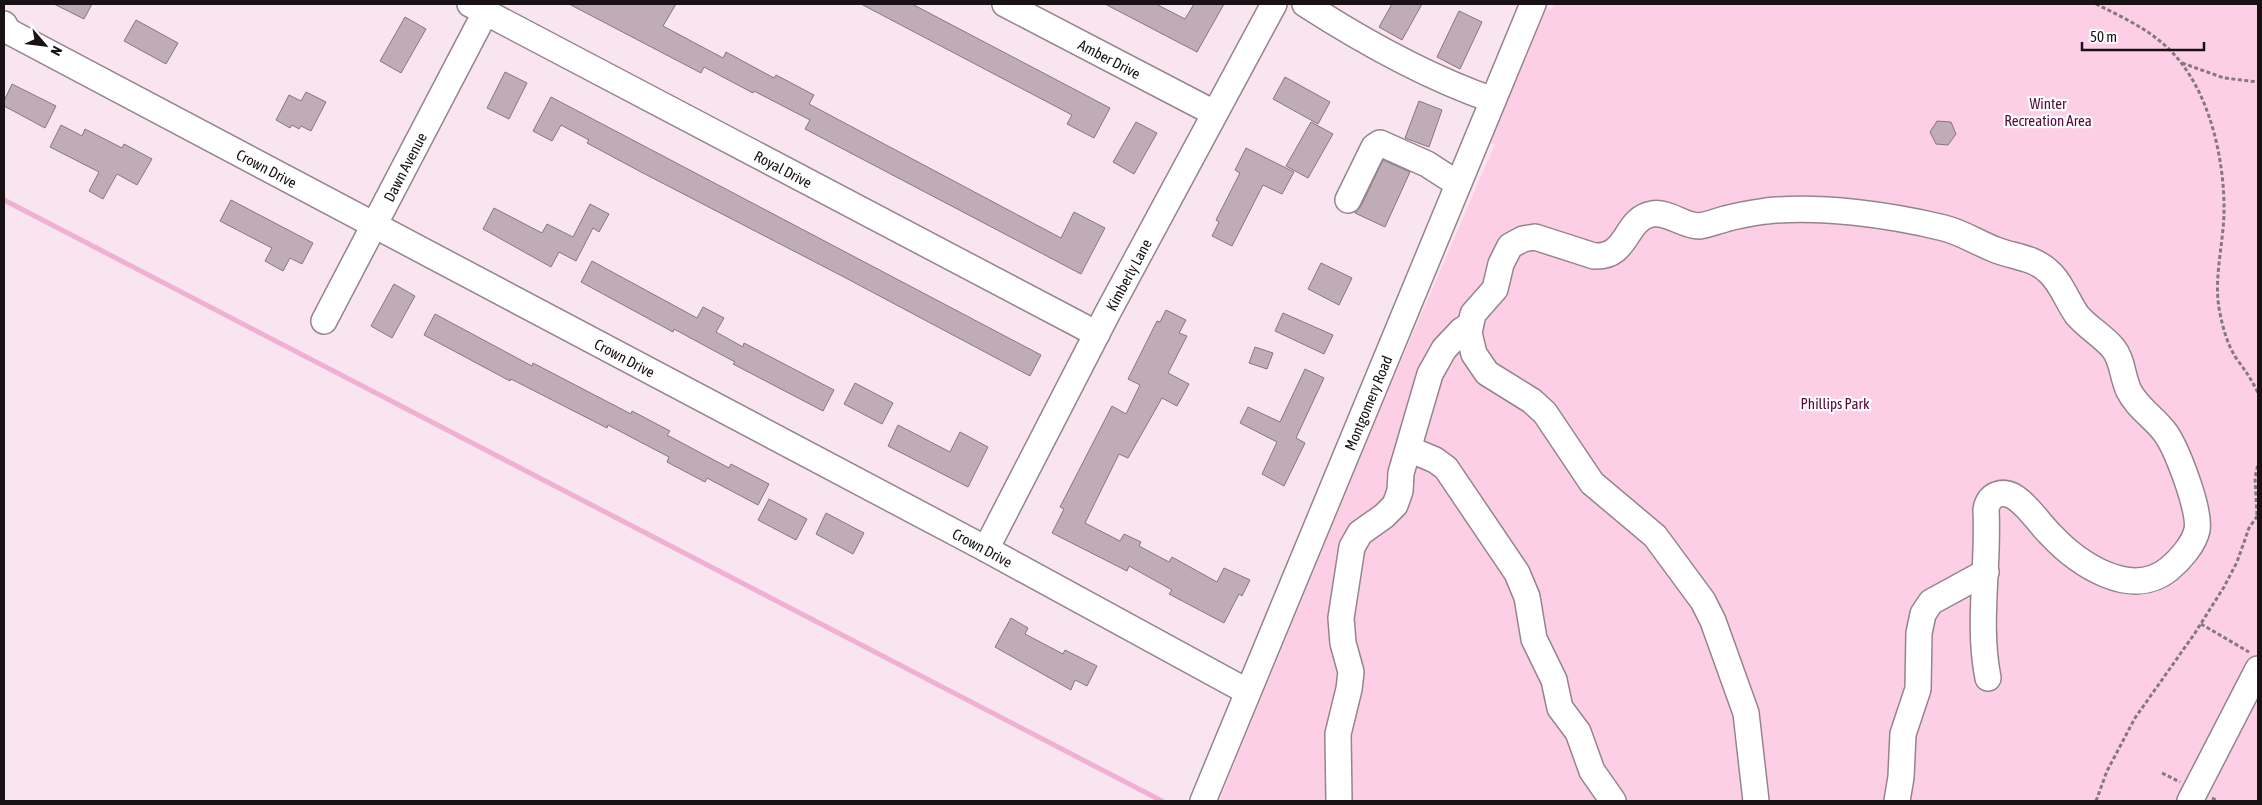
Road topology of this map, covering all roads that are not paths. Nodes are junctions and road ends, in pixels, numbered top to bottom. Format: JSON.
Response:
{"nodes":[{"id":1,"x":1005,"y":4,"type":"edge"},
{"id":2,"x":1274,"y":4,"type":"edge"},
{"id":3,"x":1305,"y":4,"type":"edge"},
{"id":4,"x":1533,"y":4,"type":"edge"},
{"id":5,"x":478,"y":8,"type":"edge"},
{"id":6,"x":4,"y":24,"type":"edge"},
{"id":7,"x":1493,"y":100,"type":"junction"},
{"id":8,"x":1214,"y":113,"type":"junction"},
{"id":9,"x":1458,"y":184,"type":"junction"},
{"id":10,"x":1348,"y":200,"type":"dead end"},
{"id":11,"x":373,"y":226,"type":"junction"},
{"id":12,"x":324,"y":321,"type":"dead end"},
{"id":13,"x":1470,"y":325,"type":"junction"},
{"id":14,"x":1097,"y":334,"type":"junction"},
{"id":15,"x":1408,"y":449,"type":"junction"},
{"id":16,"x":986,"y":549,"type":"junction"},
{"id":17,"x":1986,"y":572,"type":"junction"},
{"id":18,"x":2254,"y":661,"type":"edge"},
{"id":19,"x":1988,"y":678,"type":"dead end"},
{"id":20,"x":1248,"y":692,"type":"junction"},
{"id":21,"x":1203,"y":801,"type":"edge"},
{"id":22,"x":1339,"y":801,"type":"edge"},
{"id":23,"x":1613,"y":801,"type":"edge"},
{"id":24,"x":1756,"y":801,"type":"edge"},
{"id":25,"x":1897,"y":801,"type":"edge"},
{"id":26,"x":2190,"y":801,"type":"edge"}],
"edges":[{"from":1,"to":8,"type":"street","name":"Amber Drive"},
{"from":2,"to":8,"type":"street","name":"Kimberly Lane"},
{"from":3,"to":7,"type":"street"},
{"from":4,"to":7,"type":"street","name":"Montgomery Road"},
{"from":5,"to":11,"type":"street","name":"Dawn Avenue"},
{"from":5,"to":14,"type":"street","name":"Royal Drive"},
{"from":6,"to":11,"type":"street","name":"Crown Drive"},
{"from":7,"to":9,"type":"street","name":"Montgomery Road"},
{"from":8,"to":14,"type":"street","name":"Kimberly Lane"},
{"from":9,"to":10,"type":"street"},
{"from":9,"to":20,"type":"street","name":"Montgomery Road"},
{"from":11,"to":12,"type":"street","name":"Dawn Avenue"},
{"from":11,"to":16,"type":"street","name":"Crown Drive"},
{"from":13,"to":15,"type":"street"},
{"from":13,"to":17,"type":"street"},
{"from":13,"to":24,"type":"street"},
{"from":14,"to":16,"type":"street","name":"Kimberly Lane"},
{"from":15,"to":22,"type":"street"},
{"from":15,"to":23,"type":"street"},
{"from":16,"to":20,"type":"street","name":"Crown Drive"},
{"from":17,"to":19,"type":"street"},
{"from":17,"to":25,"type":"street"},
{"from":18,"to":26,"type":"street"},
{"from":20,"to":21,"type":"street","name":"Montgomery Road"}]}
